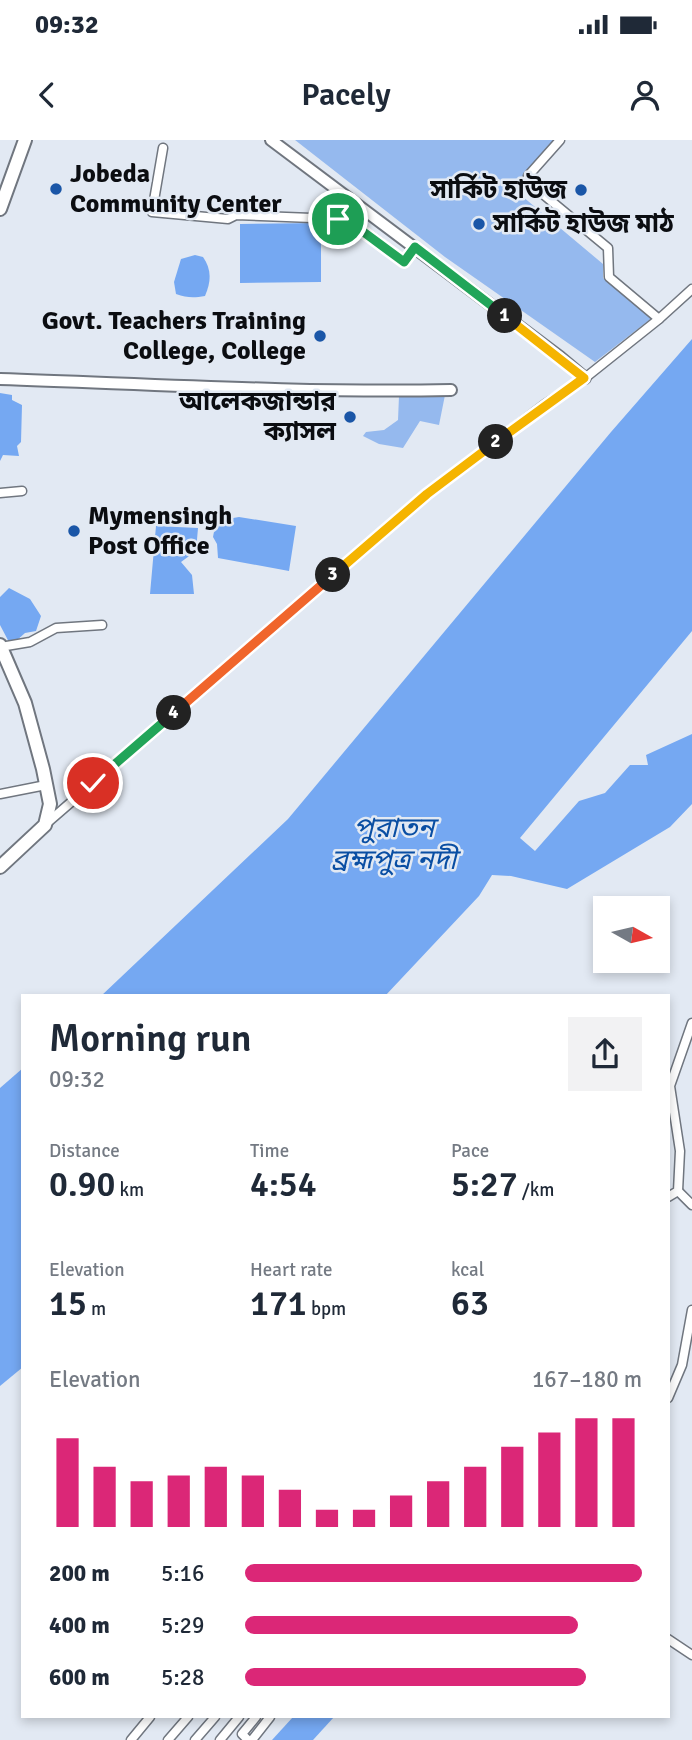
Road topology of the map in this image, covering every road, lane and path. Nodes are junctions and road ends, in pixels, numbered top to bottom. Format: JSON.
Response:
{"nodes":[{"id":1,"x":24,"y":140,"type":"edge"},
{"id":2,"x":271,"y":140,"type":"edge"},
{"id":3,"x":560,"y":140,"type":"edge"},
{"id":4,"x":163,"y":148,"type":"dead end"},
{"id":5,"x":0,"y":209,"type":"edge"},
{"id":6,"x":415,"y":247,"type":"junction"},
{"id":7,"x":692,"y":289,"type":"edge"},
{"id":8,"x":659,"y":319,"type":"junction"},
{"id":9,"x":584,"y":378,"type":"junction"},
{"id":10,"x":0,"y":379,"type":"edge"},
{"id":11,"x":451,"y":390,"type":"dead end"},
{"id":12,"x":22,"y":491,"type":"dead end"},
{"id":13,"x":0,"y":493,"type":"edge"},
{"id":14,"x":102,"y":625,"type":"dead end"},
{"id":15,"x":0,"y":646,"type":"edge"},
{"id":16,"x":46,"y":785,"type":"junction"},
{"id":17,"x":0,"y":794,"type":"edge"},
{"id":18,"x":45,"y":825,"type":"junction"},
{"id":19,"x":0,"y":867,"type":"edge"},
{"id":20,"x":692,"y":1023,"type":"edge"},
{"id":21,"x":678,"y":1191,"type":"junction"},
{"id":22,"x":670,"y":1196,"type":"edge"},
{"id":23,"x":692,"y":1205,"type":"edge"},
{"id":24,"x":692,"y":1310,"type":"edge"},
{"id":25,"x":670,"y":1393,"type":"edge"},
{"id":26,"x":670,"y":1640,"type":"edge"},
{"id":27,"x":692,"y":1655,"type":"edge"},
{"id":28,"x":149,"y":1718,"type":"edge"},
{"id":29,"x":187,"y":1718,"type":"edge"},
{"id":30,"x":214,"y":1718,"type":"edge"},
{"id":31,"x":238,"y":1718,"type":"edge"},
{"id":32,"x":255,"y":1718,"type":"edge"},
{"id":33,"x":269,"y":1718,"type":"edge"},
{"id":34,"x":131,"y":1740,"type":"edge"},
{"id":35,"x":168,"y":1740,"type":"edge"},
{"id":36,"x":195,"y":1740,"type":"edge"},
{"id":37,"x":220,"y":1740,"type":"edge"},
{"id":38,"x":250,"y":1740,"type":"edge"}],
"edges":[{"from":1,"to":5,"type":"main road"},
{"from":2,"to":6,"type":"street"},
{"from":3,"to":8,"type":"street"},
{"from":4,"to":6,"type":"street"},
{"from":6,"to":9,"type":"street"},
{"from":7,"to":8,"type":"street"},
{"from":8,"to":9,"type":"street"},
{"from":9,"to":18,"type":"street"},
{"from":10,"to":11,"type":"street"},
{"from":12,"to":13,"type":"street"},
{"from":14,"to":15,"type":"street"},
{"from":15,"to":16,"type":"main road"},
{"from":16,"to":17,"type":"street"},
{"from":16,"to":18,"type":"main road"},
{"from":18,"to":19,"type":"main road"},
{"from":20,"to":21,"type":"street"},
{"from":21,"to":22,"type":"street"},
{"from":21,"to":23,"type":"street"},
{"from":24,"to":25,"type":"street"},
{"from":26,"to":27,"type":"street"},
{"from":28,"to":34,"type":"street"},
{"from":29,"to":35,"type":"street"},
{"from":30,"to":36,"type":"street"},
{"from":31,"to":37,"type":"street"},
{"from":32,"to":38,"type":"street"},
{"from":33,"to":38,"type":"street"}]}
